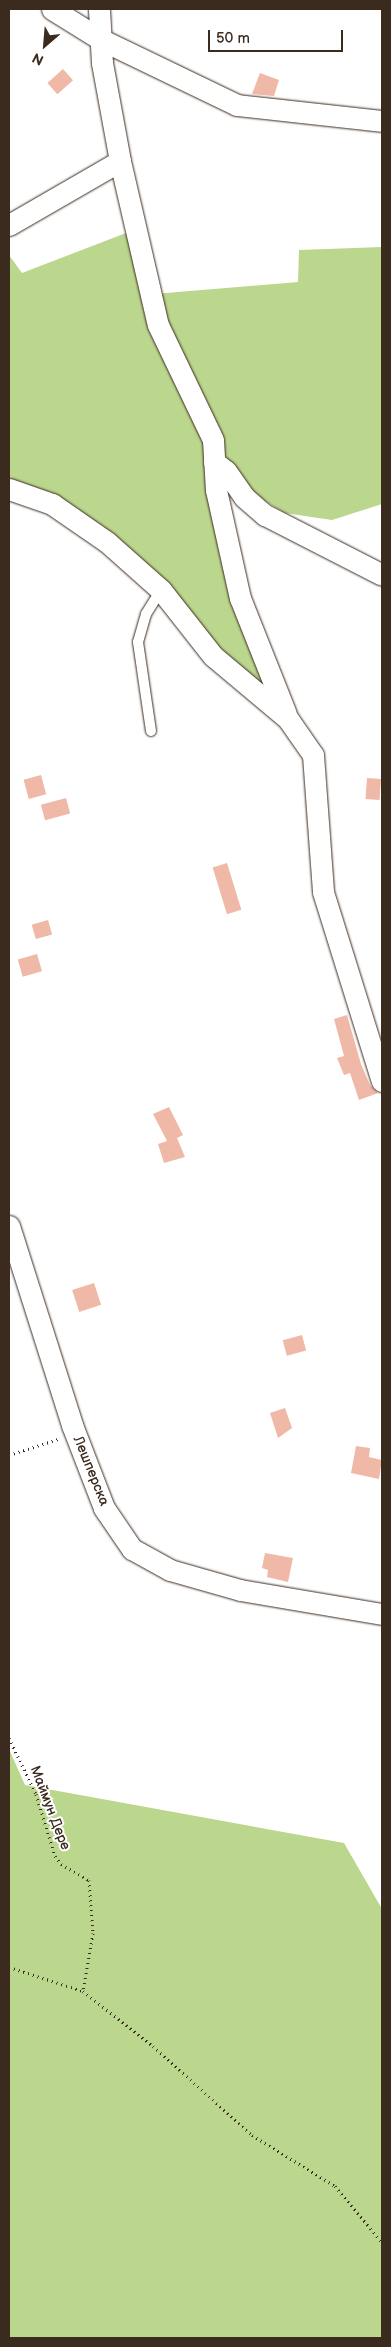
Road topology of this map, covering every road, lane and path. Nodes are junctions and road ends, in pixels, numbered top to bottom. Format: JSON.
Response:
{"nodes":[{"id":1,"x":52,"y":9,"type":"edge"},
{"id":2,"x":99,"y":9,"type":"edge"},
{"id":3,"x":100,"y":39,"type":"junction"},
{"id":4,"x":382,"y":121,"type":"edge"},
{"id":5,"x":120,"y":161,"type":"junction"},
{"id":6,"x":9,"y":225,"type":"edge"},
{"id":7,"x":214,"y":462,"type":"junction"},
{"id":8,"x":9,"y":489,"type":"edge"},
{"id":9,"x":382,"y":575,"type":"edge"},
{"id":10,"x":162,"y":590,"type":"junction"},
{"id":11,"x":288,"y":719,"type":"junction"},
{"id":12,"x":151,"y":731,"type":"dead end"},
{"id":13,"x":382,"y":1081,"type":"edge"},
{"id":14,"x":9,"y":1226,"type":"edge"},
{"id":15,"x":76,"y":1434,"type":"junction"},
{"id":16,"x":9,"y":1454,"type":"edge"},
{"id":17,"x":382,"y":1614,"type":"edge"},
{"id":18,"x":9,"y":1738,"type":"edge"},
{"id":19,"x":9,"y":1967,"type":"edge"},
{"id":20,"x":83,"y":1991,"type":"junction"},
{"id":21,"x":382,"y":2242,"type":"edge"}],
"edges":[{"from":1,"to":3,"type":"street"},
{"from":2,"to":3,"type":"street"},
{"from":3,"to":4,"type":"street"},
{"from":3,"to":5,"type":"street"},
{"from":5,"to":6,"type":"street"},
{"from":5,"to":7,"type":"street"},
{"from":7,"to":9,"type":"street"},
{"from":7,"to":11,"type":"street"},
{"from":8,"to":10,"type":"street"},
{"from":10,"to":11,"type":"street"},
{"from":10,"to":12,"type":"lane"},
{"from":11,"to":13,"type":"street"},
{"from":14,"to":15,"type":"street","name":"Лешперска"},
{"from":15,"to":16,"type":"path"},
{"from":15,"to":17,"type":"street","name":"Лешперска"},
{"from":18,"to":20,"type":"path","name":"Маймун Дере"},
{"from":19,"to":20,"type":"path"},
{"from":20,"to":21,"type":"path"}]}
